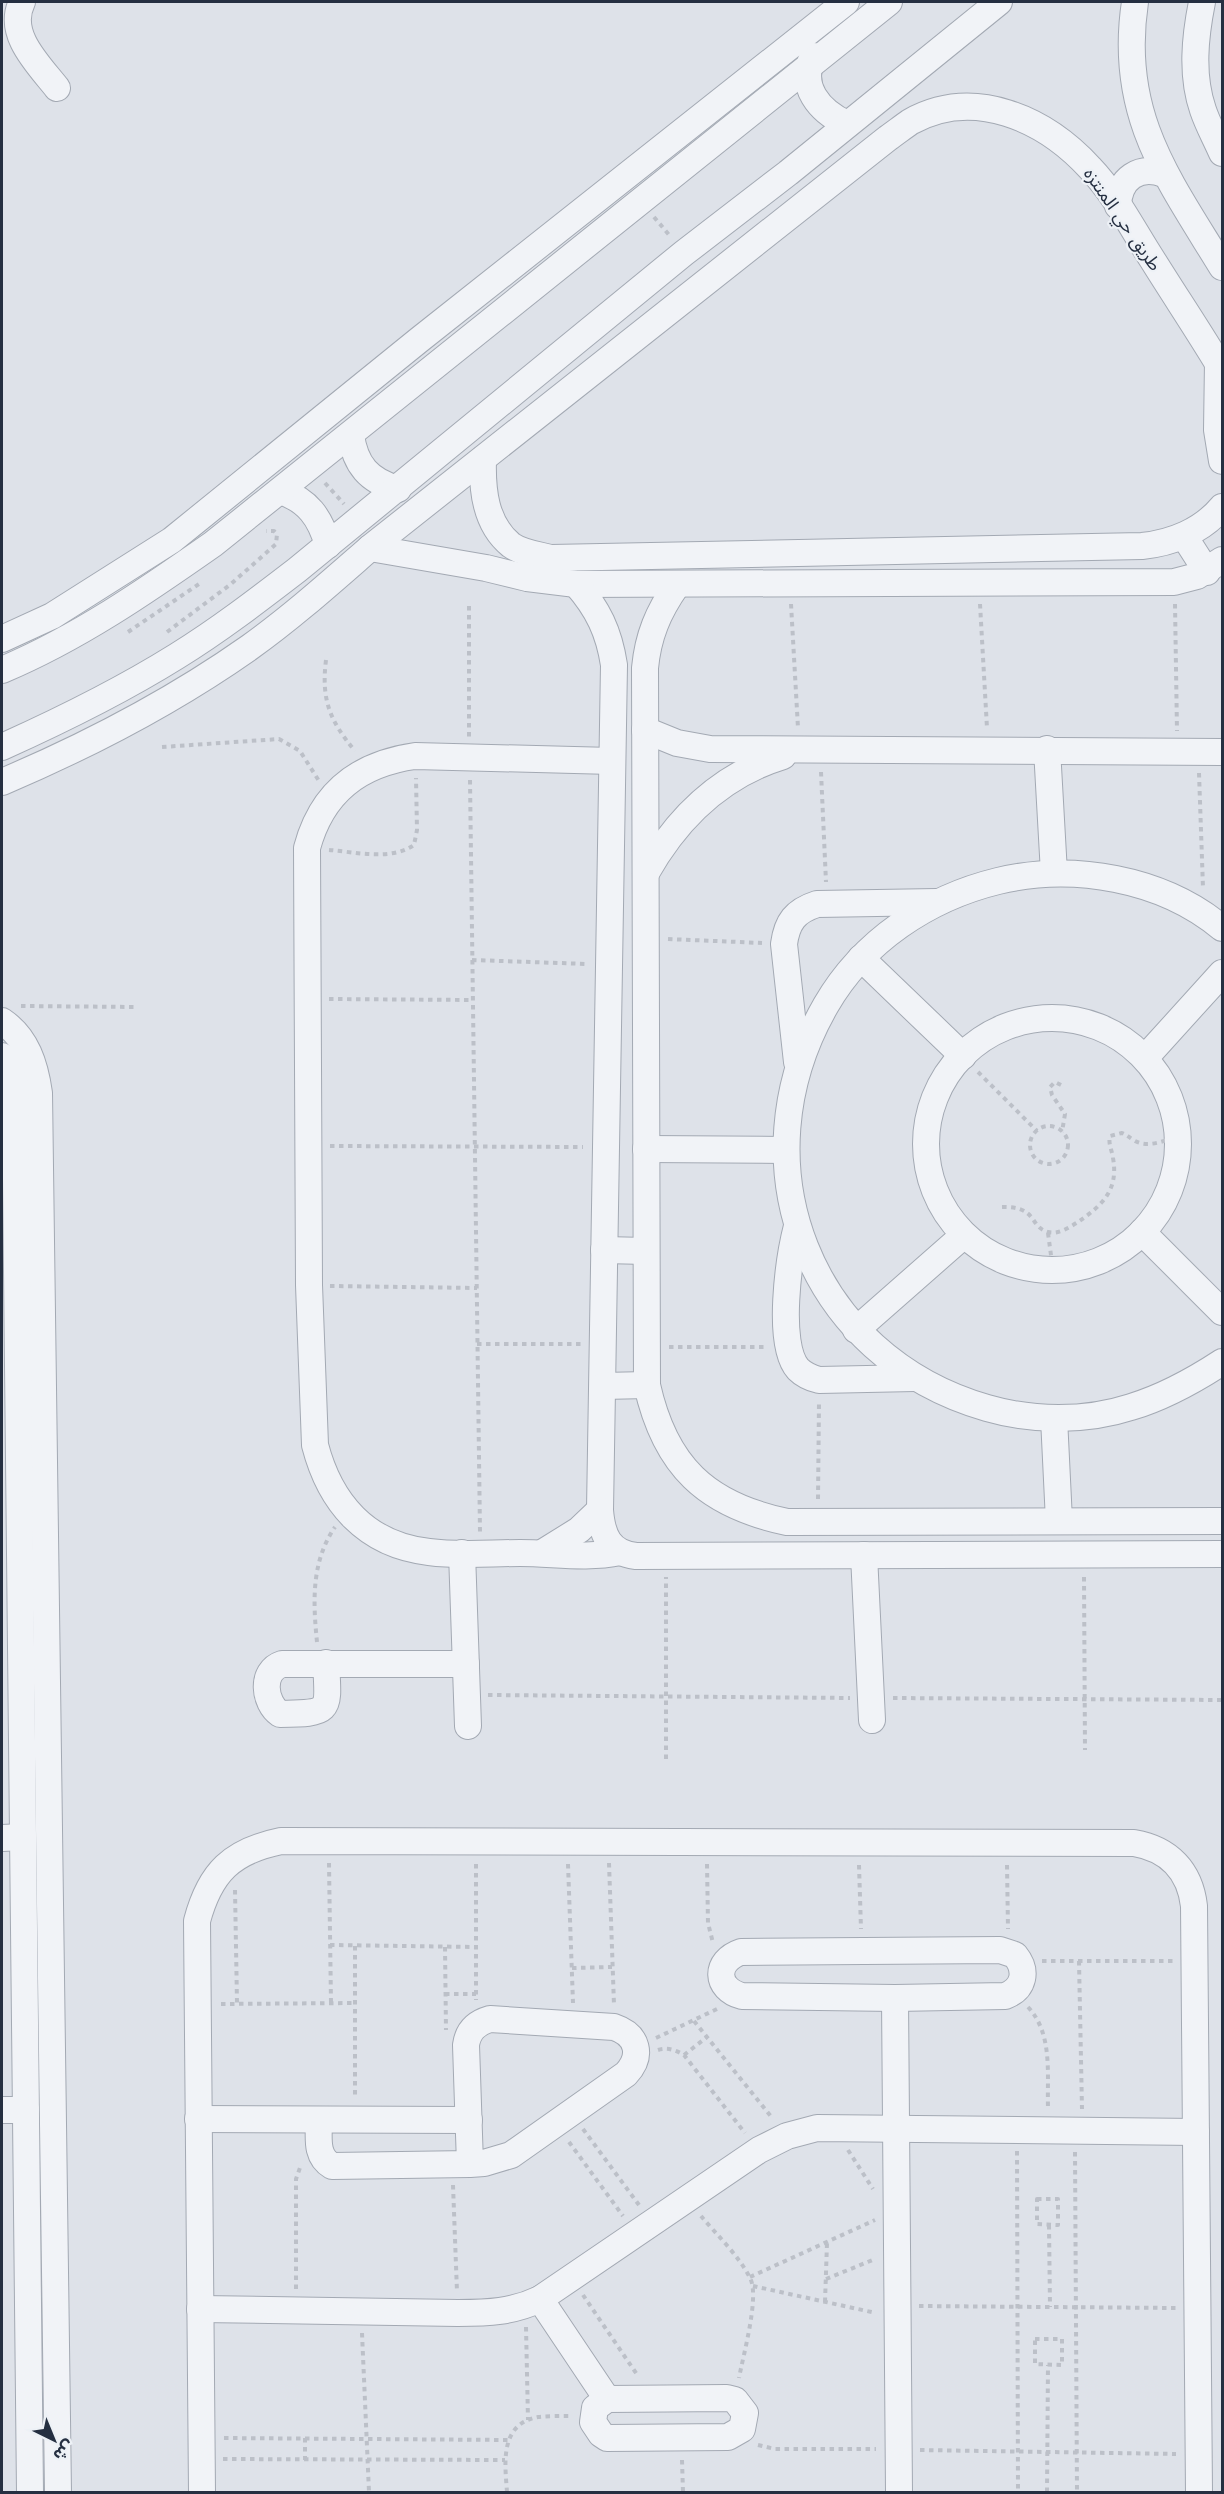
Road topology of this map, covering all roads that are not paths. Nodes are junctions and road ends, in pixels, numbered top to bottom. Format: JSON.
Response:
{"nodes":[{"id":1,"x":22,"y":2,"type":"edge"},
{"id":2,"x":889,"y":2,"type":"edge"},
{"id":3,"x":999,"y":2,"type":"edge"},
{"id":4,"x":1135,"y":2,"type":"edge"},
{"id":5,"x":1202,"y":2,"type":"edge"},
{"id":6,"x":841,"y":4,"type":"edge"},
{"id":7,"x":808,"y":67,"type":"junction"},
{"id":8,"x":57,"y":88,"type":"dead end"},
{"id":9,"x":855,"y":117,"type":"junction"},
{"id":10,"x":888,"y":138,"type":"junction"},
{"id":11,"x":1222,"y":153,"type":"edge"},
{"id":12,"x":1164,"y":174,"type":"junction"},
{"id":13,"x":1118,"y":206,"type":"junction"},
{"id":14,"x":517,"y":262,"type":"junction"},
{"id":15,"x":1222,"y":267,"type":"edge"},
{"id":16,"x":538,"y":284,"type":"junction"},
{"id":17,"x":1220,"y":366,"type":"edge"},
{"id":18,"x":351,"y":435,"type":"junction"},
{"id":19,"x":483,"y":459,"type":"junction"},
{"id":20,"x":1222,"y":461,"type":"edge"},
{"id":21,"x":398,"y":489,"type":"junction"},
{"id":22,"x":281,"y":490,"type":"junction"},
{"id":23,"x":1221,"y":516,"type":"edge"},
{"id":24,"x":503,"y":536,"type":"junction"},
{"id":25,"x":1184,"y":536,"type":"junction"},
{"id":26,"x":328,"y":545,"type":"junction"},
{"id":27,"x":370,"y":548,"type":"junction"},
{"id":28,"x":1003,"y":549,"type":"junction"},
{"id":29,"x":527,"y":552,"type":"junction"},
{"id":30,"x":789,"y":554,"type":"junction"},
{"id":31,"x":1215,"y":566,"type":"edge"},
{"id":32,"x":486,"y":568,"type":"junction"},
{"id":33,"x":527,"y":578,"type":"junction"},
{"id":34,"x":991,"y":583,"type":"junction"},
{"id":35,"x":576,"y":584,"type":"junction"},
{"id":36,"x":677,"y":585,"type":"junction"},
{"id":37,"x":790,"y":585,"type":"junction"},
{"id":38,"x":2,"y":639,"type":"edge"},
{"id":39,"x":2,"y":670,"type":"edge"},
{"id":40,"x":118,"y":691,"type":"junction"},
{"id":41,"x":134,"y":720,"type":"junction"},
{"id":42,"x":645,"y":730,"type":"junction"},
{"id":43,"x":2,"y":747,"type":"edge"},
{"id":44,"x":1047,"y":749,"type":"junction"},
{"id":45,"x":809,"y":751,"type":"junction"},
{"id":46,"x":1200,"y":752,"type":"edge"},
{"id":47,"x":612,"y":761,"type":"junction"},
{"id":48,"x":2,"y":782,"type":"edge"},
{"id":49,"x":611,"y":872,"type":"junction"},
{"id":50,"x":1054,"y":873,"type":"junction"},
{"id":51,"x":645,"y":874,"type":"junction"},
{"id":52,"x":937,"y":902,"type":"junction"},
{"id":53,"x":1204,"y":904,"type":"edge"},
{"id":54,"x":1222,"y":928,"type":"edge"},
{"id":55,"x":861,"y":958,"type":"junction"},
{"id":56,"x":1222,"y":973,"type":"edge"},
{"id":57,"x":7,"y":1014,"type":"edge"},
{"id":58,"x":2,"y":1056,"type":"edge"},
{"id":59,"x":963,"y":1056,"type":"junction"},
{"id":60,"x":1145,"y":1058,"type":"junction"},
{"id":61,"x":798,"y":1066,"type":"junction"},
{"id":62,"x":607,"y":1068,"type":"junction"},
{"id":63,"x":646,"y":1070,"type":"junction"},
{"id":64,"x":646,"y":1149,"type":"junction"},
{"id":65,"x":785,"y":1150,"type":"junction"},
{"id":66,"x":797,"y":1226,"type":"junction"},
{"id":67,"x":1142,"y":1232,"type":"junction"},
{"id":68,"x":964,"y":1235,"type":"junction"},
{"id":69,"x":604,"y":1250,"type":"junction"},
{"id":70,"x":646,"y":1251,"type":"junction"},
{"id":71,"x":9,"y":1265,"type":"edge"},
{"id":72,"x":1222,"y":1312,"type":"edge"},
{"id":73,"x":856,"y":1330,"type":"junction"},
{"id":74,"x":1222,"y":1362,"type":"edge"},
{"id":75,"x":915,"y":1378,"type":"junction"},
{"id":76,"x":1196,"y":1379,"type":"junction"},
{"id":77,"x":1222,"y":1379,"type":"edge"},
{"id":78,"x":647,"y":1385,"type":"junction"},
{"id":79,"x":603,"y":1386,"type":"junction"},
{"id":80,"x":1054,"y":1418,"type":"junction"},
{"id":81,"x":600,"y":1510,"type":"junction"},
{"id":82,"x":1059,"y":1521,"type":"junction"},
{"id":83,"x":1215,"y":1521,"type":"edge"},
{"id":84,"x":787,"y":1522,"type":"junction"},
{"id":85,"x":973,"y":1522,"type":"junction"},
{"id":86,"x":620,"y":1552,"type":"junction"},
{"id":87,"x":471,"y":1553,"type":"junction"},
{"id":88,"x":542,"y":1553,"type":"junction"},
{"id":89,"x":1215,"y":1553,"type":"edge"},
{"id":90,"x":975,"y":1554,"type":"junction"},
{"id":91,"x":788,"y":1555,"type":"junction"},
{"id":92,"x":864,"y":1555,"type":"junction"},
{"id":93,"x":322,"y":1663,"type":"road end"},
{"id":94,"x":466,"y":1664,"type":"junction"},
{"id":95,"x":871,"y":1709,"type":"road end"},
{"id":96,"x":468,"y":1726,"type":"dead end"},
{"id":97,"x":12,"y":1838,"type":"edge"},
{"id":98,"x":12,"y":1871,"type":"edge"},
{"id":99,"x":895,"y":1998,"type":"junction"},
{"id":100,"x":14,"y":2110,"type":"edge"},
{"id":101,"x":198,"y":2120,"type":"junction"},
{"id":102,"x":319,"y":2120,"type":"junction"},
{"id":103,"x":469,"y":2120,"type":"junction"},
{"id":104,"x":897,"y":2128,"type":"junction"},
{"id":105,"x":1196,"y":2132,"type":"junction"},
{"id":106,"x":461,"y":2164,"type":"junction"},
{"id":107,"x":533,"y":2302,"type":"junction"},
{"id":108,"x":200,"y":2309,"type":"junction"},
{"id":109,"x":600,"y":2407,"type":"junction"},
{"id":110,"x":30,"y":2493,"type":"edge"},
{"id":111,"x":58,"y":2493,"type":"edge"},
{"id":112,"x":202,"y":2493,"type":"edge"},
{"id":113,"x":899,"y":2493,"type":"edge"},
{"id":114,"x":1199,"y":2493,"type":"edge"}],
"edges":[{"from":1,"to":8,"type":"street"},
{"from":2,"to":7,"type":"street"},
{"from":3,"to":9,"type":"street"},
{"from":4,"to":12,"type":"street"},
{"from":5,"to":11,"type":"street"},
{"from":6,"to":7,"type":"street"},
{"from":6,"to":14,"type":"street"},
{"from":7,"to":9,"type":"street"},
{"from":7,"to":16,"type":"street"},
{"from":9,"to":10,"type":"street"},
{"from":9,"to":21,"type":"street"},
{"from":10,"to":13,"type":"street","name":"طريق حي المنتزه"},
{"from":10,"to":19,"type":"street","name":"طريق حي المنتزه"},
{"from":12,"to":13,"type":"street"},
{"from":12,"to":15,"type":"street"},
{"from":13,"to":17,"type":"street","name":"طريق حي المنتزه"},
{"from":14,"to":16,"type":"street"},
{"from":14,"to":38,"type":"street"},
{"from":16,"to":18,"type":"street"},
{"from":17,"to":20,"type":"street"},
{"from":18,"to":21,"type":"street"},
{"from":18,"to":22,"type":"street"},
{"from":19,"to":24,"type":"street"},
{"from":19,"to":27,"type":"street","name":"طريق حي المنتزه"},
{"from":21,"to":26,"type":"street"},
{"from":22,"to":26,"type":"street"},
{"from":22,"to":39,"type":"street"},
{"from":23,"to":25,"type":"street"},
{"from":24,"to":29,"type":"street"},
{"from":24,"to":32,"type":"street"},
{"from":25,"to":28,"type":"street"},
{"from":25,"to":31,"type":"street"},
{"from":26,"to":40,"type":"street"},
{"from":27,"to":32,"type":"street"},
{"from":27,"to":41,"type":"street","name":"طريق حي المنتزه"},
{"from":28,"to":30,"type":"street"},
{"from":28,"to":34,"type":"street"},
{"from":29,"to":30,"type":"street"},
{"from":29,"to":33,"type":"street"},
{"from":30,"to":37,"type":"street"},
{"from":31,"to":34,"type":"street"},
{"from":32,"to":33,"type":"street"},
{"from":33,"to":35,"type":"street"},
{"from":34,"to":37,"type":"street"},
{"from":35,"to":36,"type":"street"},
{"from":35,"to":47,"type":"street"},
{"from":36,"to":37,"type":"street"},
{"from":36,"to":42,"type":"street"},
{"from":40,"to":41,"type":"street"},
{"from":40,"to":43,"type":"street"},
{"from":41,"to":48,"type":"street","name":"طريق حي المنتزه"},
{"from":42,"to":45,"type":"street"},
{"from":42,"to":51,"type":"street"},
{"from":44,"to":45,"type":"street"},
{"from":44,"to":46,"type":"street"},
{"from":44,"to":50,"type":"street"},
{"from":45,"to":51,"type":"street"},
{"from":47,"to":49,"type":"street"},
{"from":47,"to":87,"type":"street"},
{"from":49,"to":51,"type":"street"},
{"from":49,"to":62,"type":"street"},
{"from":50,"to":52,"type":"street"},
{"from":50,"to":53,"type":"street"},
{"from":51,"to":63,"type":"street"},
{"from":52,"to":55,"type":"street"},
{"from":52,"to":61,"type":"street"},
{"from":53,"to":54,"type":"street"},
{"from":55,"to":59,"type":"street"},
{"from":55,"to":61,"type":"street"},
{"from":56,"to":60,"type":"street"},
{"from":57,"to":111,"type":"street"},
{"from":58,"to":71,"type":"street"},
{"from":59,"to":60,"type":"street"},
{"from":59,"to":68,"type":"street"},
{"from":60,"to":67,"type":"street"},
{"from":61,"to":65,"type":"street"},
{"from":62,"to":63,"type":"street"},
{"from":62,"to":69,"type":"street"},
{"from":63,"to":64,"type":"street"},
{"from":64,"to":65,"type":"street"},
{"from":64,"to":70,"type":"street"},
{"from":65,"to":66,"type":"street"},
{"from":66,"to":73,"type":"street"},
{"from":66,"to":75,"type":"street"},
{"from":67,"to":68,"type":"street"},
{"from":67,"to":72,"type":"street"},
{"from":68,"to":73,"type":"street"},
{"from":69,"to":70,"type":"street"},
{"from":69,"to":79,"type":"street"},
{"from":70,"to":78,"type":"street"},
{"from":71,"to":97,"type":"street"},
{"from":73,"to":75,"type":"street"},
{"from":74,"to":76,"type":"street"},
{"from":75,"to":80,"type":"street"},
{"from":76,"to":77,"type":"street"},
{"from":76,"to":80,"type":"street"},
{"from":78,"to":79,"type":"street"},
{"from":78,"to":84,"type":"street"},
{"from":79,"to":81,"type":"street"},
{"from":80,"to":82,"type":"street"},
{"from":81,"to":86,"type":"street"},
{"from":81,"to":88,"type":"street"},
{"from":82,"to":83,"type":"street"},
{"from":82,"to":85,"type":"street"},
{"from":83,"to":89,"type":"street"},
{"from":84,"to":85,"type":"street"},
{"from":84,"to":91,"type":"street"},
{"from":85,"to":90,"type":"street"},
{"from":86,"to":88,"type":"street"},
{"from":86,"to":91,"type":"street"},
{"from":87,"to":88,"type":"street"},
{"from":87,"to":94,"type":"street"},
{"from":89,"to":90,"type":"street"},
{"from":90,"to":92,"type":"street"},
{"from":91,"to":92,"type":"street"},
{"from":92,"to":95,"type":"street"},
{"from":93,"to":94,"type":"street"},
{"from":94,"to":96,"type":"street"},
{"from":97,"to":98,"type":"street"},
{"from":98,"to":100,"type":"street"},
{"from":99,"to":99,"type":"street"},
{"from":99,"to":104,"type":"street"},
{"from":100,"to":110,"type":"street"},
{"from":101,"to":102,"type":"street"},
{"from":101,"to":105,"type":"street"},
{"from":101,"to":108,"type":"street"},
{"from":102,"to":103,"type":"street"},
{"from":102,"to":106,"type":"street"},
{"from":103,"to":106,"type":"street"},
{"from":103,"to":106,"type":"street"},
{"from":104,"to":105,"type":"street"},
{"from":104,"to":107,"type":"street"},
{"from":104,"to":113,"type":"street"},
{"from":105,"to":114,"type":"street"},
{"from":107,"to":108,"type":"street"},
{"from":107,"to":109,"type":"street"},
{"from":108,"to":112,"type":"street"},
{"from":109,"to":109,"type":"street"}]}
